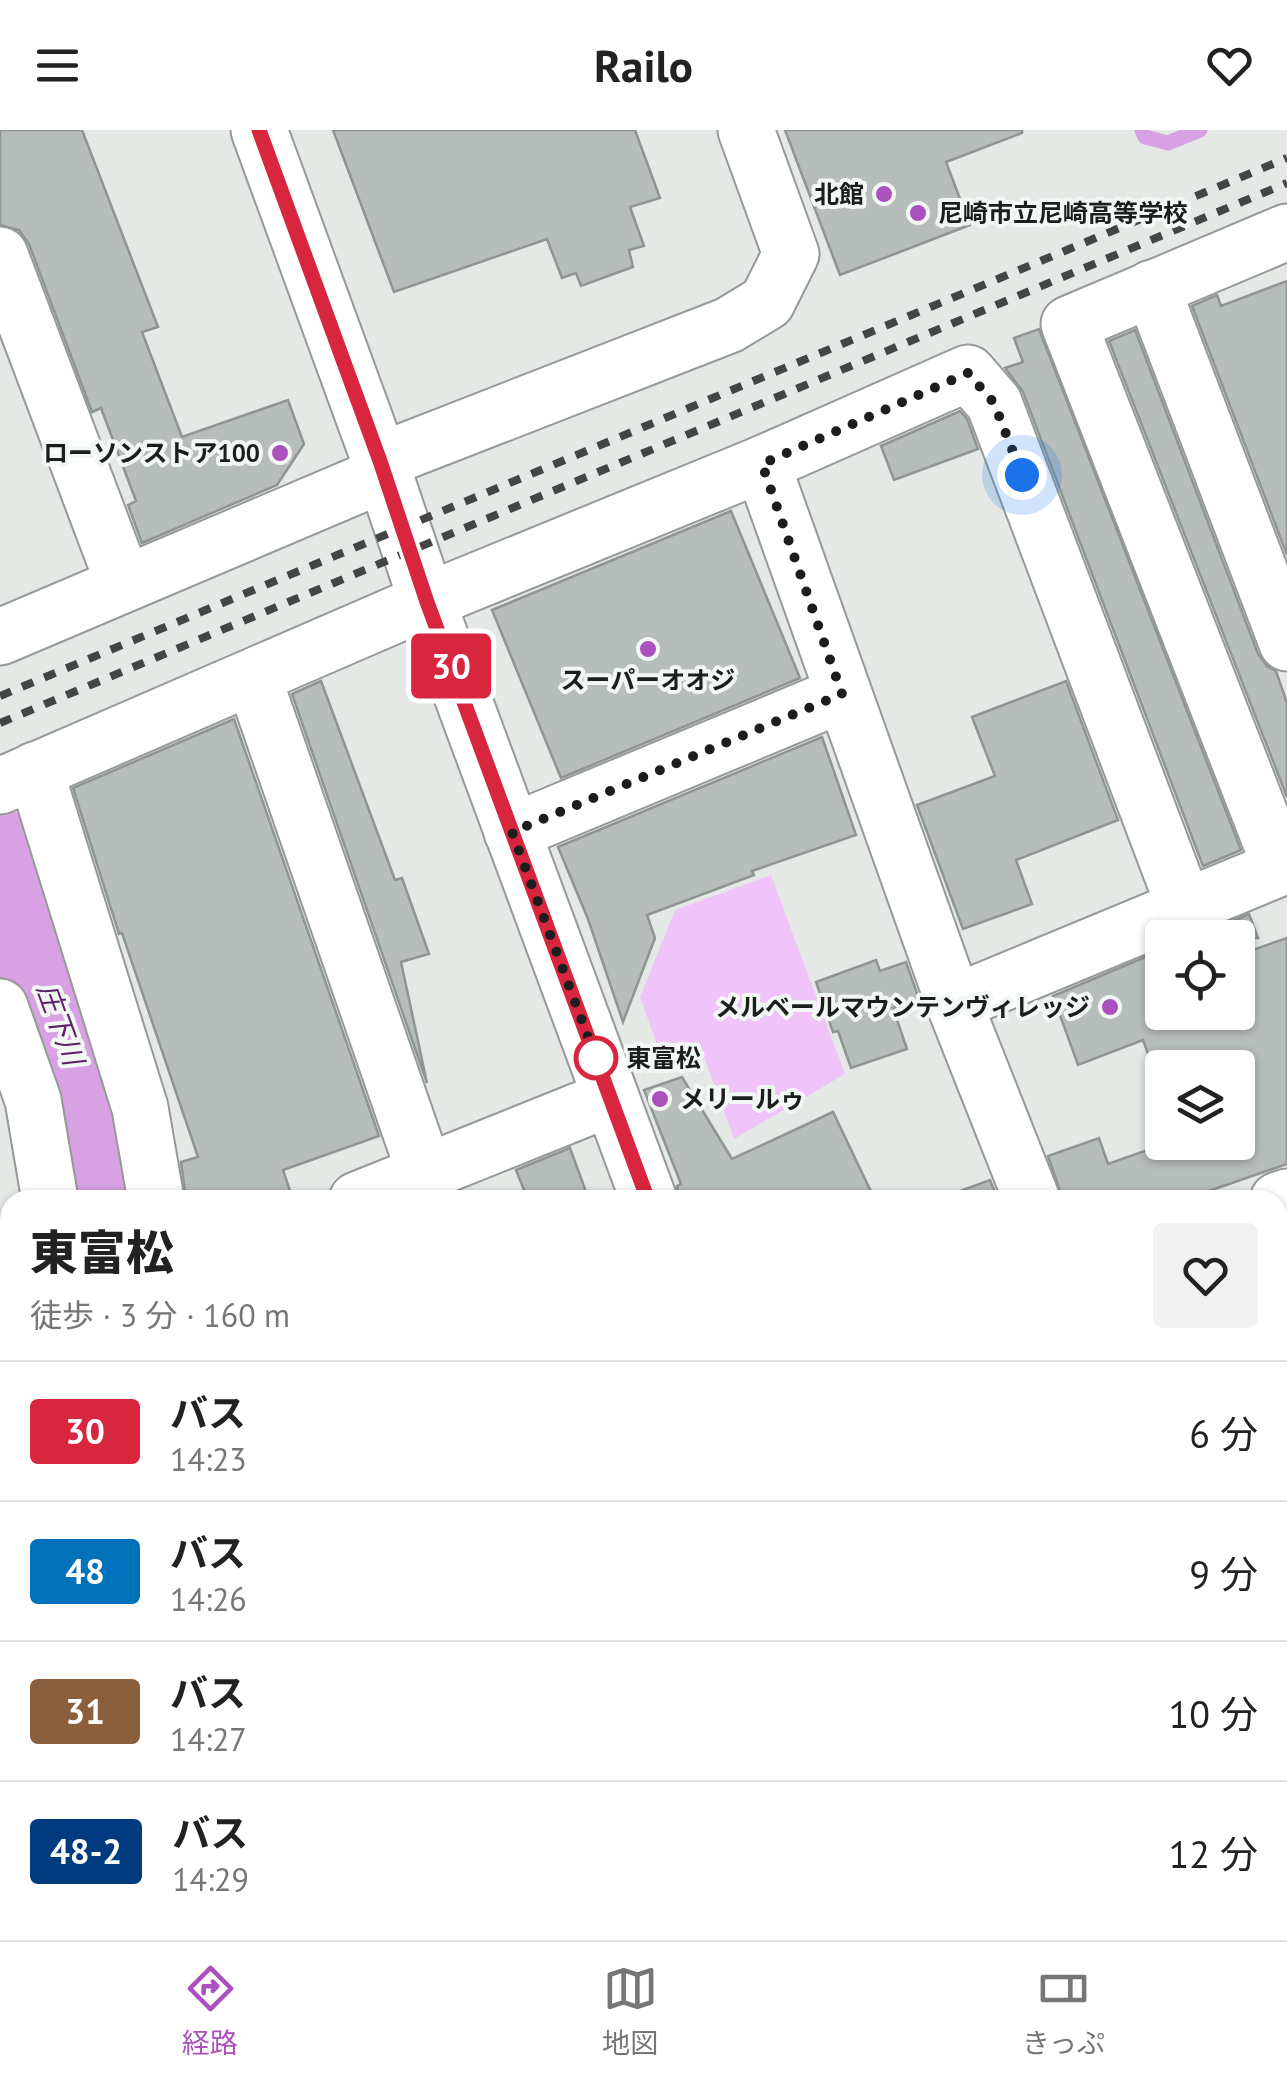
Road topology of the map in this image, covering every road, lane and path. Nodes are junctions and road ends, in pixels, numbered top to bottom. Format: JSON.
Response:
{"nodes":[{"id":1,"x":259,"y":130,"type":"edge"},
{"id":2,"x":746,"y":130,"type":"edge"},
{"id":3,"x":1287,"y":232,"type":"edge"},
{"id":4,"x":0,"y":255,"type":"edge"},
{"id":5,"x":1152,"y":288,"type":"junction"},
{"id":6,"x":762,"y":464,"type":"junction"},
{"id":7,"x":382,"y":468,"type":"junction"},
{"id":8,"x":124,"y":584,"type":"junction"},
{"id":9,"x":427,"y":602,"type":"junction"},
{"id":10,"x":2,"y":633,"type":"edge"},
{"id":11,"x":1287,"y":644,"type":"edge"},
{"id":12,"x":253,"y":677,"type":"junction"},
{"id":13,"x":842,"y":694,"type":"junction"},
{"id":14,"x":16,"y":779,"type":"edge"},
{"id":15,"x":512,"y":832,"type":"junction"},
{"id":16,"x":1284,"y":866,"type":"edge"},
{"id":17,"x":1185,"y":908,"type":"junction"},
{"id":18,"x":954,"y":1003,"type":"junction"},
{"id":19,"x":0,"y":1006,"type":"edge"},
{"id":20,"x":10,"y":1070,"type":"edge"},
{"id":21,"x":610,"y":1098,"type":"junction"},
{"id":22,"x":425,"y":1173,"type":"junction"},
{"id":23,"x":48,"y":1190,"type":"edge"},
{"id":24,"x":154,"y":1190,"type":"edge"},
{"id":25,"x":382,"y":1190,"type":"edge"},
{"id":26,"x":644,"y":1190,"type":"edge"},
{"id":27,"x":1028,"y":1190,"type":"edge"}],
"edges":[{"from":1,"to":7,"type":"street"},
{"from":2,"to":7,"type":"street"},
{"from":3,"to":5,"type":"street"},
{"from":4,"to":8,"type":"street"},
{"from":5,"to":11,"type":"street"},
{"from":5,"to":16,"type":"street"},
{"from":6,"to":9,"type":"street"},
{"from":6,"to":13,"type":"street"},
{"from":6,"to":17,"type":"street"},
{"from":7,"to":8,"type":"street"},
{"from":7,"to":9,"type":"street"},
{"from":8,"to":10,"type":"street"},
{"from":9,"to":12,"type":"street"},
{"from":9,"to":15,"type":"street"},
{"from":12,"to":14,"type":"street"},
{"from":12,"to":22,"type":"street"},
{"from":13,"to":15,"type":"street"},
{"from":13,"to":18,"type":"street"},
{"from":14,"to":24,"type":"street"},
{"from":15,"to":21,"type":"street"},
{"from":16,"to":17,"type":"street"},
{"from":17,"to":18,"type":"street"},
{"from":18,"to":27,"type":"street"},
{"from":19,"to":20,"type":"street"},
{"from":20,"to":23,"type":"street"},
{"from":21,"to":22,"type":"street"},
{"from":21,"to":26,"type":"street"},
{"from":22,"to":25,"type":"street"}]}
